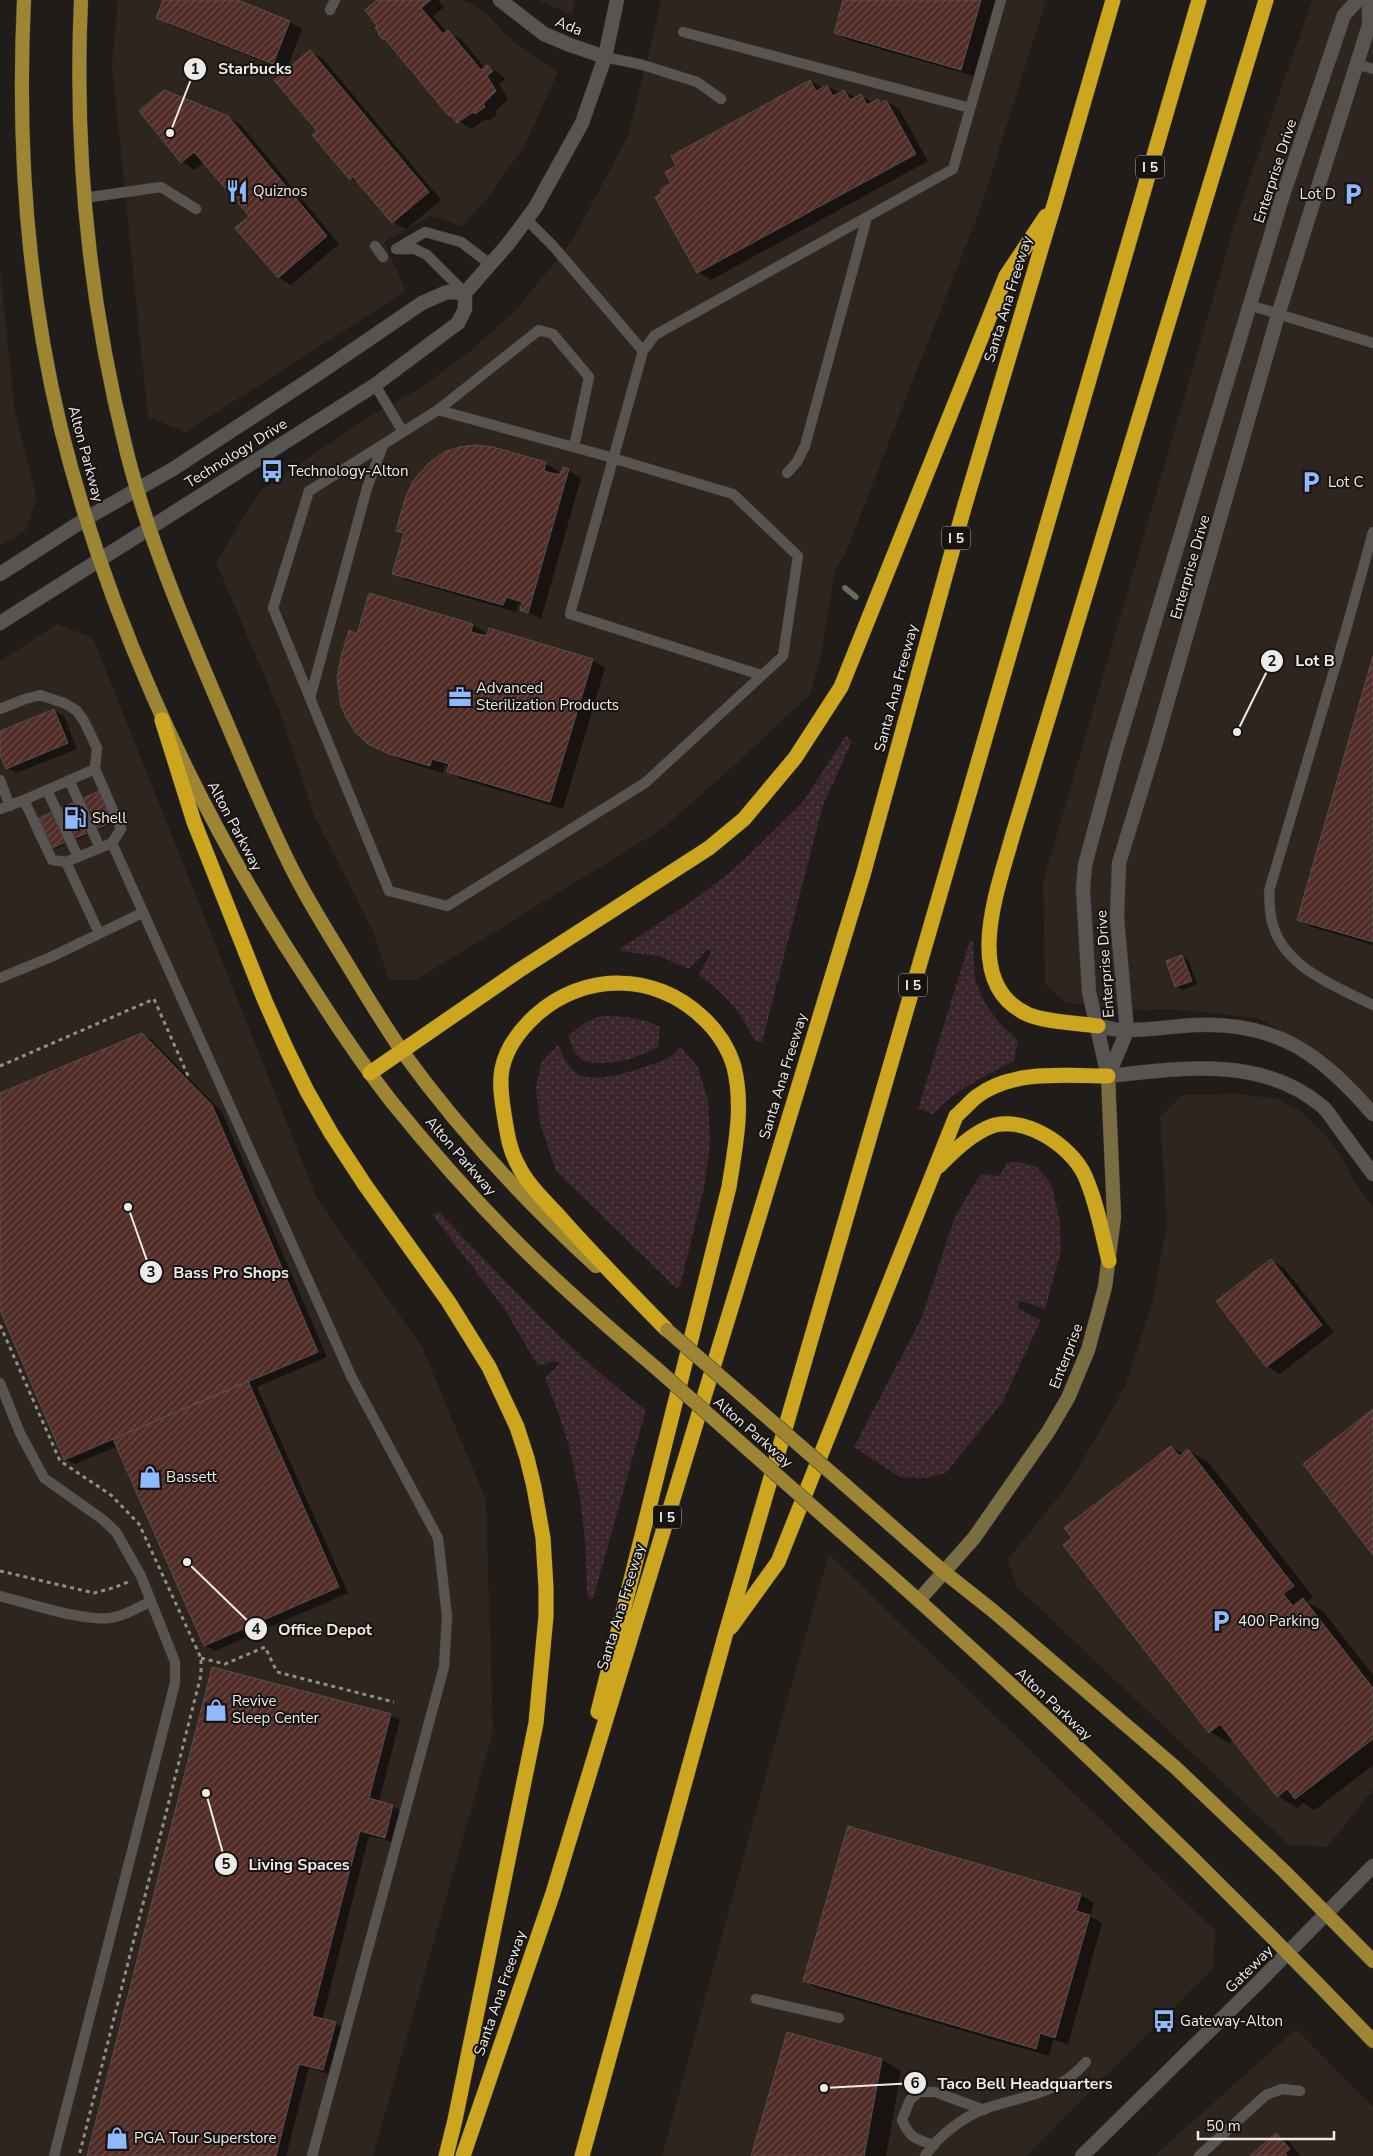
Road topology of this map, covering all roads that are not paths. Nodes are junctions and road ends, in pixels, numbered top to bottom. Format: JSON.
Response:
{"nodes":[{"id":1,"x":24,"y":0,"type":"edge"},
{"id":2,"x":81,"y":0,"type":"edge"},
{"id":3,"x":335,"y":0,"type":"edge"},
{"id":4,"x":500,"y":0,"type":"edge"},
{"id":5,"x":617,"y":0,"type":"edge"},
{"id":6,"x":1001,"y":0,"type":"edge"},
{"id":7,"x":1112,"y":0,"type":"edge"},
{"id":8,"x":1199,"y":0,"type":"edge"},
{"id":9,"x":1266,"y":0,"type":"edge"},
{"id":10,"x":1358,"y":0,"type":"edge"},
{"id":11,"x":1368,"y":0,"type":"edge"},
{"id":12,"x":330,"y":10,"type":"dead end"},
{"id":13,"x":683,"y":32,"type":"dead end"},
{"id":14,"x":605,"y":57,"type":"junction"},
{"id":15,"x":1356,"y":64,"type":"junction"},
{"id":16,"x":1373,"y":69,"type":"edge"},
{"id":17,"x":721,"y":99,"type":"dead end"},
{"id":18,"x":970,"y":108,"type":"junction"},
{"id":19,"x":84,"y":198,"type":"junction"},
{"id":20,"x":1055,"y":202,"type":"junction"},
{"id":21,"x":196,"y":209,"type":"dead end"},
{"id":22,"x":867,"y":217,"type":"junction"},
{"id":23,"x":527,"y":220,"type":"junction"},
{"id":24,"x":375,"y":246,"type":"dead end"},
{"id":25,"x":383,"y":257,"type":"dead end"},
{"id":26,"x":490,"y":264,"type":"junction"},
{"id":27,"x":465,"y":292,"type":"junction"},
{"id":28,"x":1250,"y":305,"type":"junction"},
{"id":29,"x":1278,"y":314,"type":"junction"},
{"id":30,"x":1373,"y":343,"type":"edge"},
{"id":31,"x":643,"y":351,"type":"junction"},
{"id":32,"x":375,"y":385,"type":"junction"},
{"id":33,"x":438,"y":410,"type":"junction"},
{"id":34,"x":403,"y":432,"type":"junction"},
{"id":35,"x":382,"y":445,"type":"junction"},
{"id":36,"x":574,"y":447,"type":"junction"},
{"id":37,"x":615,"y":458,"type":"junction"},
{"id":38,"x":787,"y":472,"type":"dead end"},
{"id":39,"x":138,"y":490,"type":"junction"},
{"id":40,"x":87,"y":518,"type":"junction"},
{"id":41,"x":151,"y":528,"type":"junction"},
{"id":42,"x":1373,"y":532,"type":"edge"},
{"id":43,"x":101,"y":560,"type":"junction"},
{"id":44,"x":0,"y":574,"type":"edge"},
{"id":45,"x":0,"y":623,"type":"edge"},
{"id":46,"x":761,"y":676,"type":"junction"},
{"id":47,"x":310,"y":698,"type":"junction"},
{"id":48,"x":0,"y":709,"type":"edge"},
{"id":49,"x":162,"y":720,"type":"junction"},
{"id":50,"x":95,"y":769,"type":"junction"},
{"id":51,"x":0,"y":780,"type":"edge"},
{"id":52,"x":69,"y":780,"type":"junction"},
{"id":53,"x":47,"y":790,"type":"junction"},
{"id":54,"x":24,"y":800,"type":"junction"},
{"id":55,"x":10,"y":806,"type":"junction"},
{"id":56,"x":0,"y":809,"type":"edge"},
{"id":57,"x":112,"y":843,"type":"junction"},
{"id":58,"x":100,"y":848,"type":"junction"},
{"id":59,"x":78,"y":857,"type":"junction"},
{"id":60,"x":66,"y":862,"type":"junction"},
{"id":61,"x":142,"y":913,"type":"junction"},
{"id":62,"x":99,"y":933,"type":"junction"},
{"id":63,"x":0,"y":978,"type":"edge"},
{"id":64,"x":1373,"y":1005,"type":"edge"},
{"id":65,"x":1098,"y":1026,"type":"junction"},
{"id":66,"x":1127,"y":1031,"type":"junction"},
{"id":67,"x":402,"y":1050,"type":"junction"},
{"id":68,"x":370,"y":1073,"type":"junction"},
{"id":69,"x":1108,"y":1076,"type":"junction"},
{"id":70,"x":1373,"y":1114,"type":"edge"},
{"id":71,"x":933,"y":1173,"type":"junction"},
{"id":72,"x":1373,"y":1174,"type":"edge"},
{"id":73,"x":1109,"y":1261,"type":"junction"},
{"id":74,"x":667,"y":1330,"type":"junction"},
{"id":75,"x":0,"y":1383,"type":"edge"},
{"id":76,"x":944,"y":1572,"type":"junction"},
{"id":77,"x":0,"y":1596,"type":"edge"},
{"id":78,"x":919,"y":1600,"type":"junction"},
{"id":79,"x":151,"y":1601,"type":"junction"},
{"id":80,"x":725,"y":1636,"type":"junction"},
{"id":81,"x":1373,"y":1866,"type":"edge"},
{"id":82,"x":551,"y":1900,"type":"junction"},
{"id":83,"x":1326,"y":1914,"type":"junction"},
{"id":84,"x":1287,"y":1953,"type":"junction"},
{"id":85,"x":1373,"y":1961,"type":"edge"},
{"id":86,"x":756,"y":1999,"type":"dead end"},
{"id":87,"x":839,"y":2018,"type":"dead end"},
{"id":88,"x":1373,"y":2041,"type":"edge"},
{"id":89,"x":1086,"y":2062,"type":"dead end"},
{"id":90,"x":1300,"y":2091,"type":"dead end"},
{"id":91,"x":984,"y":2110,"type":"junction"},
{"id":92,"x":934,"y":2144,"type":"junction"},
{"id":93,"x":54,"y":2156,"type":"edge"},
{"id":94,"x":312,"y":2156,"type":"edge"},
{"id":95,"x":446,"y":2156,"type":"edge"},
{"id":96,"x":463,"y":2156,"type":"edge"},
{"id":97,"x":582,"y":2156,"type":"edge"},
{"id":98,"x":924,"y":2156,"type":"edge"},
{"id":99,"x":1082,"y":2156,"type":"edge"},
{"id":100,"x":1199,"y":2156,"type":"edge"}],
"edges":[{"from":1,"to":40,"type":"main road","name":"Alton Parkway"},
{"from":2,"to":19,"type":"main road","name":"Alton Parkway"},
{"from":3,"to":12,"type":"lane"},
{"from":4,"to":14,"type":"street","name":"Ada"},
{"from":5,"to":14,"type":"street"},
{"from":6,"to":18,"type":"lane"},
{"from":7,"to":20,"type":"highway","name":"Santa Ana Freeway","number":"I 5"},
{"from":8,"to":80,"type":"highway","number":"I 5"},
{"from":9,"to":65,"type":"highway"},
{"from":10,"to":28,"type":"street","name":"Enterprise Drive"},
{"from":11,"to":15,"type":"street","name":"Enterprise Drive"},
{"from":13,"to":18,"type":"lane"},
{"from":14,"to":17,"type":"lane"},
{"from":14,"to":23,"type":"street"},
{"from":15,"to":16,"type":"lane"},
{"from":15,"to":29,"type":"street","name":"Enterprise Drive"},
{"from":18,"to":22,"type":"lane"},
{"from":19,"to":21,"type":"lane"},
{"from":19,"to":39,"type":"main road","name":"Alton Parkway"},
{"from":20,"to":67,"type":"highway"},
{"from":20,"to":82,"type":"highway","name":"Santa Ana Freeway","number":"I 5"},
{"from":22,"to":31,"type":"lane"},
{"from":22,"to":38,"type":"lane"},
{"from":23,"to":26,"type":"street"},
{"from":23,"to":31,"type":"lane"},
{"from":24,"to":25,"type":"lane"},
{"from":26,"to":27,"type":"street"},
{"from":26,"to":27,"type":"lane"},
{"from":27,"to":32,"type":"street","name":"Technology Drive"},
{"from":27,"to":39,"type":"street","name":"Technology Drive"},
{"from":28,"to":29,"type":"lane"},
{"from":28,"to":65,"type":"street","name":"Enterprise Drive"},
{"from":29,"to":30,"type":"lane"},
{"from":29,"to":66,"type":"street","name":"Enterprise Drive"},
{"from":31,"to":37,"type":"lane"},
{"from":32,"to":34,"type":"lane"},
{"from":32,"to":41,"type":"street","name":"Technology Drive"},
{"from":33,"to":34,"type":"lane"},
{"from":33,"to":36,"type":"lane"},
{"from":33,"to":36,"type":"lane"},
{"from":34,"to":35,"type":"lane"},
{"from":35,"to":47,"type":"lane"},
{"from":35,"to":47,"type":"lane"},
{"from":36,"to":37,"type":"lane"},
{"from":37,"to":46,"type":"lane"},
{"from":37,"to":46,"type":"lane"},
{"from":39,"to":40,"type":"street","name":"Technology Drive"},
{"from":39,"to":41,"type":"main road","name":"Alton Parkway"},
{"from":40,"to":43,"type":"main road","name":"Alton Parkway"},
{"from":40,"to":44,"type":"street","name":"Technology Drive"},
{"from":41,"to":43,"type":"street","name":"Technology Drive"},
{"from":41,"to":67,"type":"main road","name":"Alton Parkway"},
{"from":42,"to":64,"type":"lane"},
{"from":43,"to":45,"type":"street","name":"Technology Drive"},
{"from":43,"to":49,"type":"main road","name":"Alton Parkway"},
{"from":46,"to":47,"type":"lane"},
{"from":48,"to":50,"type":"lane"},
{"from":49,"to":68,"type":"main road","name":"Alton Parkway"},
{"from":49,"to":95,"type":"highway"},
{"from":50,"to":52,"type":"lane"},
{"from":50,"to":57,"type":"lane"},
{"from":51,"to":55,"type":"lane"},
{"from":52,"to":53,"type":"lane"},
{"from":52,"to":58,"type":"lane"},
{"from":53,"to":54,"type":"lane"},
{"from":53,"to":59,"type":"lane"},
{"from":54,"to":55,"type":"lane"},
{"from":54,"to":60,"type":"lane"},
{"from":55,"to":56,"type":"lane"},
{"from":57,"to":58,"type":"lane"},
{"from":57,"to":61,"type":"lane"},
{"from":58,"to":59,"type":"lane"},
{"from":59,"to":60,"type":"lane"},
{"from":60,"to":62,"type":"lane"},
{"from":61,"to":62,"type":"lane"},
{"from":61,"to":94,"type":"lane"},
{"from":62,"to":63,"type":"lane"},
{"from":65,"to":66,"type":"street"},
{"from":65,"to":69,"type":"street","name":"Enterprise Drive"},
{"from":66,"to":69,"type":"street","name":"Enterprise Drive"},
{"from":66,"to":70,"type":"street"},
{"from":67,"to":68,"type":"highway"},
{"from":67,"to":74,"type":"main road","name":"Alton Parkway"},
{"from":68,"to":78,"type":"main road","name":"Alton Parkway","bridge":true},
{"from":69,"to":71,"type":"highway"},
{"from":69,"to":72,"type":"street"},
{"from":69,"to":73,"type":"main road","name":"Enterprise"},
{"from":71,"to":73,"type":"highway"},
{"from":71,"to":80,"type":"highway"},
{"from":73,"to":76,"type":"main road","name":"Enterprise"},
{"from":74,"to":76,"type":"main road","name":"Alton Parkway","bridge":true},
{"from":74,"to":82,"type":"highway"},
{"from":75,"to":79,"type":"lane"},
{"from":76,"to":78,"type":"main road","name":"Enterprise"},
{"from":76,"to":83,"type":"main road","name":"Alton Parkway"},
{"from":77,"to":79,"type":"lane"},
{"from":78,"to":84,"type":"main road","name":"Alton Parkway"},
{"from":79,"to":93,"type":"lane"},
{"from":80,"to":97,"type":"highway","number":"I 5"},
{"from":81,"to":83,"type":"street","name":"Gateway"},
{"from":82,"to":96,"type":"highway","name":"Santa Ana Freeway","number":"I 5"},
{"from":83,"to":84,"type":"street","name":"Gateway"},
{"from":83,"to":85,"type":"main road","name":"Alton Parkway"},
{"from":84,"to":88,"type":"main road","name":"Alton Parkway"},
{"from":84,"to":99,"type":"street","name":"Gateway"},
{"from":86,"to":87,"type":"lane"},
{"from":89,"to":91,"type":"lane"},
{"from":90,"to":100,"type":"lane"},
{"from":91,"to":92,"type":"lane"},
{"from":91,"to":92,"type":"lane"},
{"from":92,"to":98,"type":"lane"}]}
